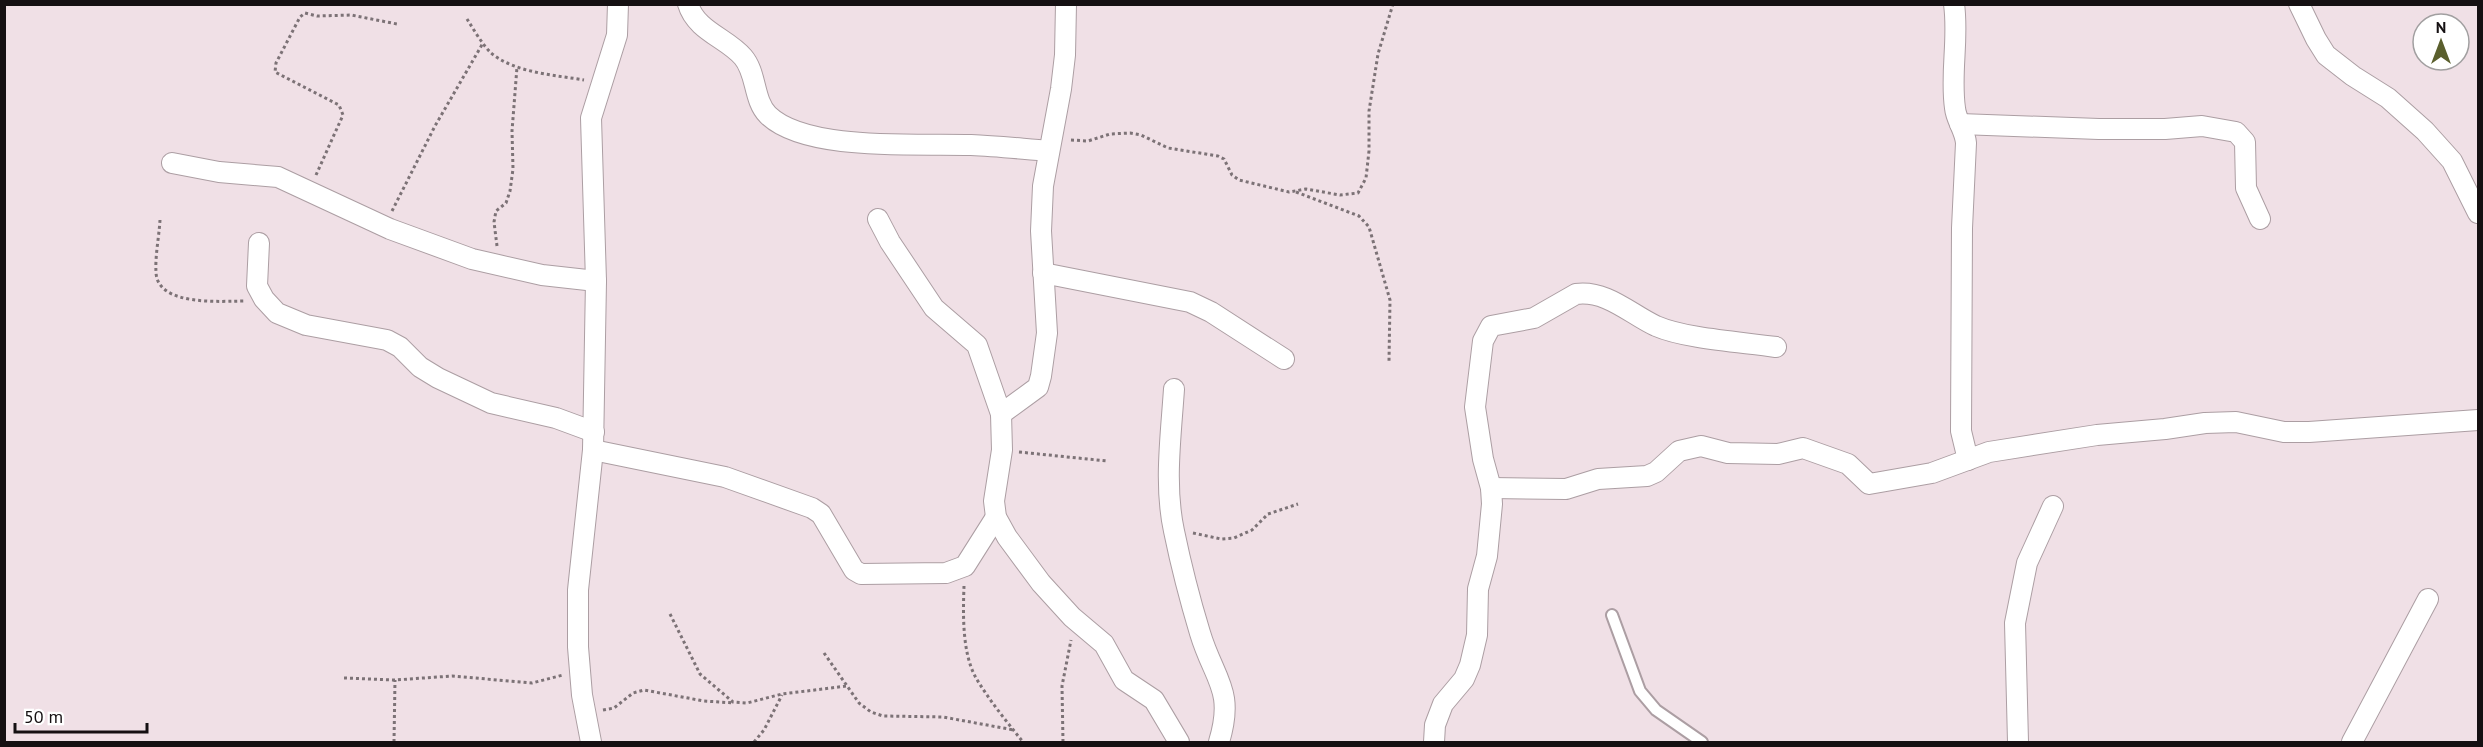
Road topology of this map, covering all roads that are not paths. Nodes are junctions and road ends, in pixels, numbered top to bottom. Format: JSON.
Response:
{"nodes":[{"id":1,"x":618,"y":4,"type":"edge"},
{"id":2,"x":688,"y":4,"type":"edge"},
{"id":3,"x":1066,"y":4,"type":"edge"},
{"id":4,"x":1954,"y":4,"type":"edge"},
{"id":5,"x":2299,"y":4,"type":"edge"},
{"id":6,"x":1960,"y":124,"type":"junction"},
{"id":7,"x":1050,"y":145,"type":"junction"},
{"id":8,"x":172,"y":163,"type":"dead end"},
{"id":9,"x":2478,"y":213,"type":"edge"},
{"id":10,"x":879,"y":219,"type":"dead end"},
{"id":11,"x":2260,"y":219,"type":"dead end"},
{"id":12,"x":259,"y":243,"type":"dead end"},
{"id":13,"x":1043,"y":273,"type":"junction"},
{"id":14,"x":596,"y":281,"type":"junction"},
{"id":15,"x":1776,"y":347,"type":"dead end"},
{"id":16,"x":1284,"y":358,"type":"dead end"},
{"id":17,"x":1174,"y":389,"type":"dead end"},
{"id":18,"x":1001,"y":414,"type":"junction"},
{"id":19,"x":2478,"y":420,"type":"edge"},
{"id":20,"x":594,"y":441,"type":"junction"},
{"id":21,"x":1968,"y":460,"type":"junction"},
{"id":22,"x":1491,"y":488,"type":"junction"},
{"id":23,"x":2053,"y":506,"type":"dead end"},
{"id":24,"x":996,"y":517,"type":"junction"},
{"id":25,"x":2428,"y":599,"type":"dead end"},
{"id":26,"x":1612,"y":615,"type":"dead end"},
{"id":27,"x":591,"y":742,"type":"edge"},
{"id":28,"x":1179,"y":742,"type":"edge"},
{"id":29,"x":1219,"y":742,"type":"edge"},
{"id":30,"x":1434,"y":742,"type":"edge"},
{"id":31,"x":1702,"y":742,"type":"edge"},
{"id":32,"x":2018,"y":742,"type":"edge"},
{"id":33,"x":2352,"y":742,"type":"edge"}],
"edges":[{"from":1,"to":14,"type":"street"},
{"from":2,"to":7,"type":"street"},
{"from":3,"to":7,"type":"street"},
{"from":4,"to":6,"type":"street"},
{"from":5,"to":9,"type":"street"},
{"from":6,"to":11,"type":"street"},
{"from":6,"to":21,"type":"street"},
{"from":7,"to":13,"type":"street"},
{"from":8,"to":14,"type":"street"},
{"from":10,"to":18,"type":"street"},
{"from":12,"to":20,"type":"street"},
{"from":13,"to":16,"type":"street"},
{"from":13,"to":18,"type":"street"},
{"from":14,"to":20,"type":"street"},
{"from":15,"to":22,"type":"street"},
{"from":17,"to":29,"type":"street"},
{"from":18,"to":24,"type":"street"},
{"from":19,"to":21,"type":"street"},
{"from":20,"to":24,"type":"street"},
{"from":20,"to":27,"type":"street"},
{"from":21,"to":22,"type":"street"},
{"from":22,"to":30,"type":"street"},
{"from":23,"to":32,"type":"street"},
{"from":24,"to":28,"type":"street"},
{"from":25,"to":33,"type":"street"},
{"from":26,"to":31,"type":"lane"}]}
